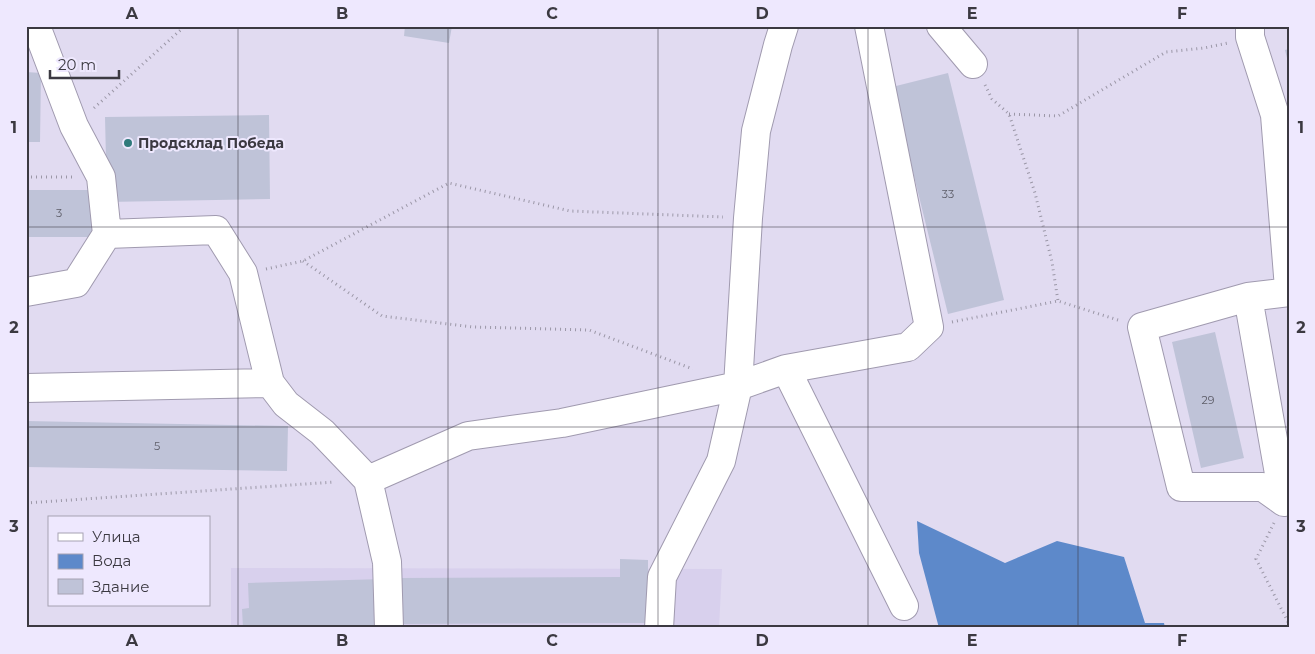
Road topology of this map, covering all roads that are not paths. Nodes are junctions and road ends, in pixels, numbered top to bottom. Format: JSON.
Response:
{"nodes":[{"id":1,"x":36,"y":26,"type":"edge"},
{"id":2,"x":784,"y":26,"type":"edge"},
{"id":3,"x":869,"y":26,"type":"edge"},
{"id":4,"x":941,"y":26,"type":"edge"},
{"id":5,"x":1250,"y":32,"type":"edge"},
{"id":6,"x":974,"y":64,"type":"dead end"},
{"id":7,"x":1282,"y":114,"type":"edge"},
{"id":8,"x":107,"y":234,"type":"junction"},
{"id":9,"x":1289,"y":288,"type":"edge"},
{"id":10,"x":26,"y":292,"type":"edge"},
{"id":11,"x":1289,"y":292,"type":"edge"},
{"id":12,"x":1248,"y":297,"type":"junction"},
{"id":13,"x":786,"y":369,"type":"junction"},
{"id":14,"x":270,"y":383,"type":"junction"},
{"id":15,"x":738,"y":386,"type":"junction"},
{"id":16,"x":26,"y":388,"type":"edge"},
{"id":17,"x":368,"y":480,"type":"junction"},
{"id":18,"x":1286,"y":502,"type":"edge"},
{"id":19,"x":904,"y":606,"type":"dead end"},
{"id":20,"x":390,"y":628,"type":"edge"},
{"id":21,"x":659,"y":628,"type":"edge"}],
"edges":[{"from":1,"to":8,"type":"lane"},
{"from":2,"to":15,"type":"lane"},
{"from":3,"to":13,"type":"lane"},
{"from":4,"to":6,"type":"lane"},
{"from":5,"to":7,"type":"lane"},
{"from":7,"to":9,"type":"lane"},
{"from":8,"to":10,"type":"lane"},
{"from":8,"to":14,"type":"lane"},
{"from":11,"to":12,"type":"lane"},
{"from":12,"to":18,"type":"lane"},
{"from":12,"to":18,"type":"lane"},
{"from":13,"to":15,"type":"lane"},
{"from":13,"to":19,"type":"lane"},
{"from":14,"to":16,"type":"lane"},
{"from":14,"to":17,"type":"lane"},
{"from":15,"to":17,"type":"lane"},
{"from":15,"to":21,"type":"lane"},
{"from":17,"to":20,"type":"lane"}]}
